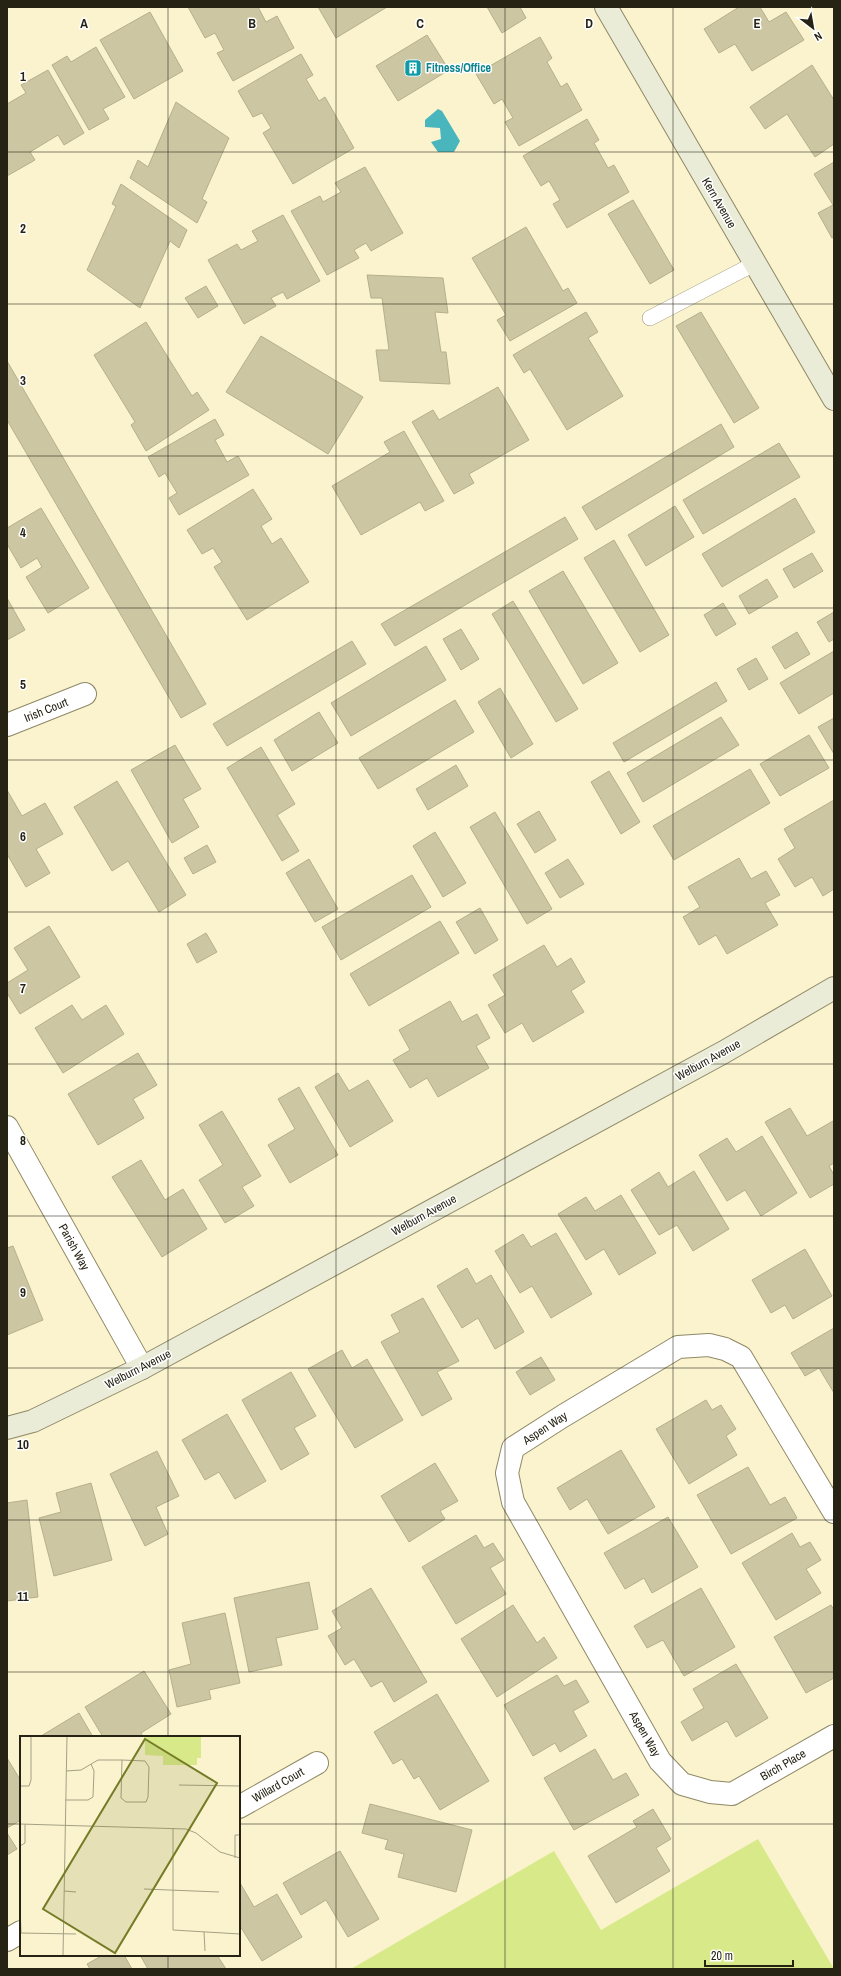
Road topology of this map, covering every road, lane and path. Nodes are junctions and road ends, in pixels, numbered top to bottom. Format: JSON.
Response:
{"nodes":[{"id":1,"x":606,"y":7,"type":"edge"},
{"id":2,"x":754,"y":264,"type":"junction"},
{"id":3,"x":650,"y":318,"type":"dead end"},
{"id":4,"x":834,"y":399,"type":"edge"},
{"id":5,"x":85,"y":694,"type":"dead end"},
{"id":6,"x":7,"y":725,"type":"edge"},
{"id":7,"x":834,"y":988,"type":"edge"},
{"id":8,"x":7,"y":1127,"type":"edge"},
{"id":9,"x":142,"y":1368,"type":"junction"},
{"id":10,"x":7,"y":1428,"type":"edge"},
{"id":11,"x":834,"y":1512,"type":"edge"},
{"id":12,"x":834,"y":1736,"type":"edge"},
{"id":13,"x":317,"y":1762,"type":"dead end"},
{"id":14,"x":732,"y":1794,"type":"joint"},
{"id":15,"x":240,"y":1806,"type":"edge"},
{"id":16,"x":20,"y":1933,"type":"edge"},
{"id":17,"x":7,"y":1940,"type":"edge"}],
"edges":[{"from":1,"to":2,"type":"main road","name":"Kern Avenue"},
{"from":2,"to":3,"type":"lane"},
{"from":2,"to":4,"type":"main road","name":"Kern Avenue"},
{"from":5,"to":6,"type":"street","name":"Irish Court"},
{"from":7,"to":9,"type":"main road","name":"Welburn Avenue"},
{"from":8,"to":9,"type":"street","name":"Parish Way"},
{"from":9,"to":10,"type":"main road","name":"Welburn Avenue"},
{"from":11,"to":14,"type":"street","name":"Aspen Way"},
{"from":12,"to":14,"type":"street","name":"Birch Place"},
{"from":13,"to":15,"type":"street","name":"Willard Court"},
{"from":16,"to":17,"type":"street"}]}
